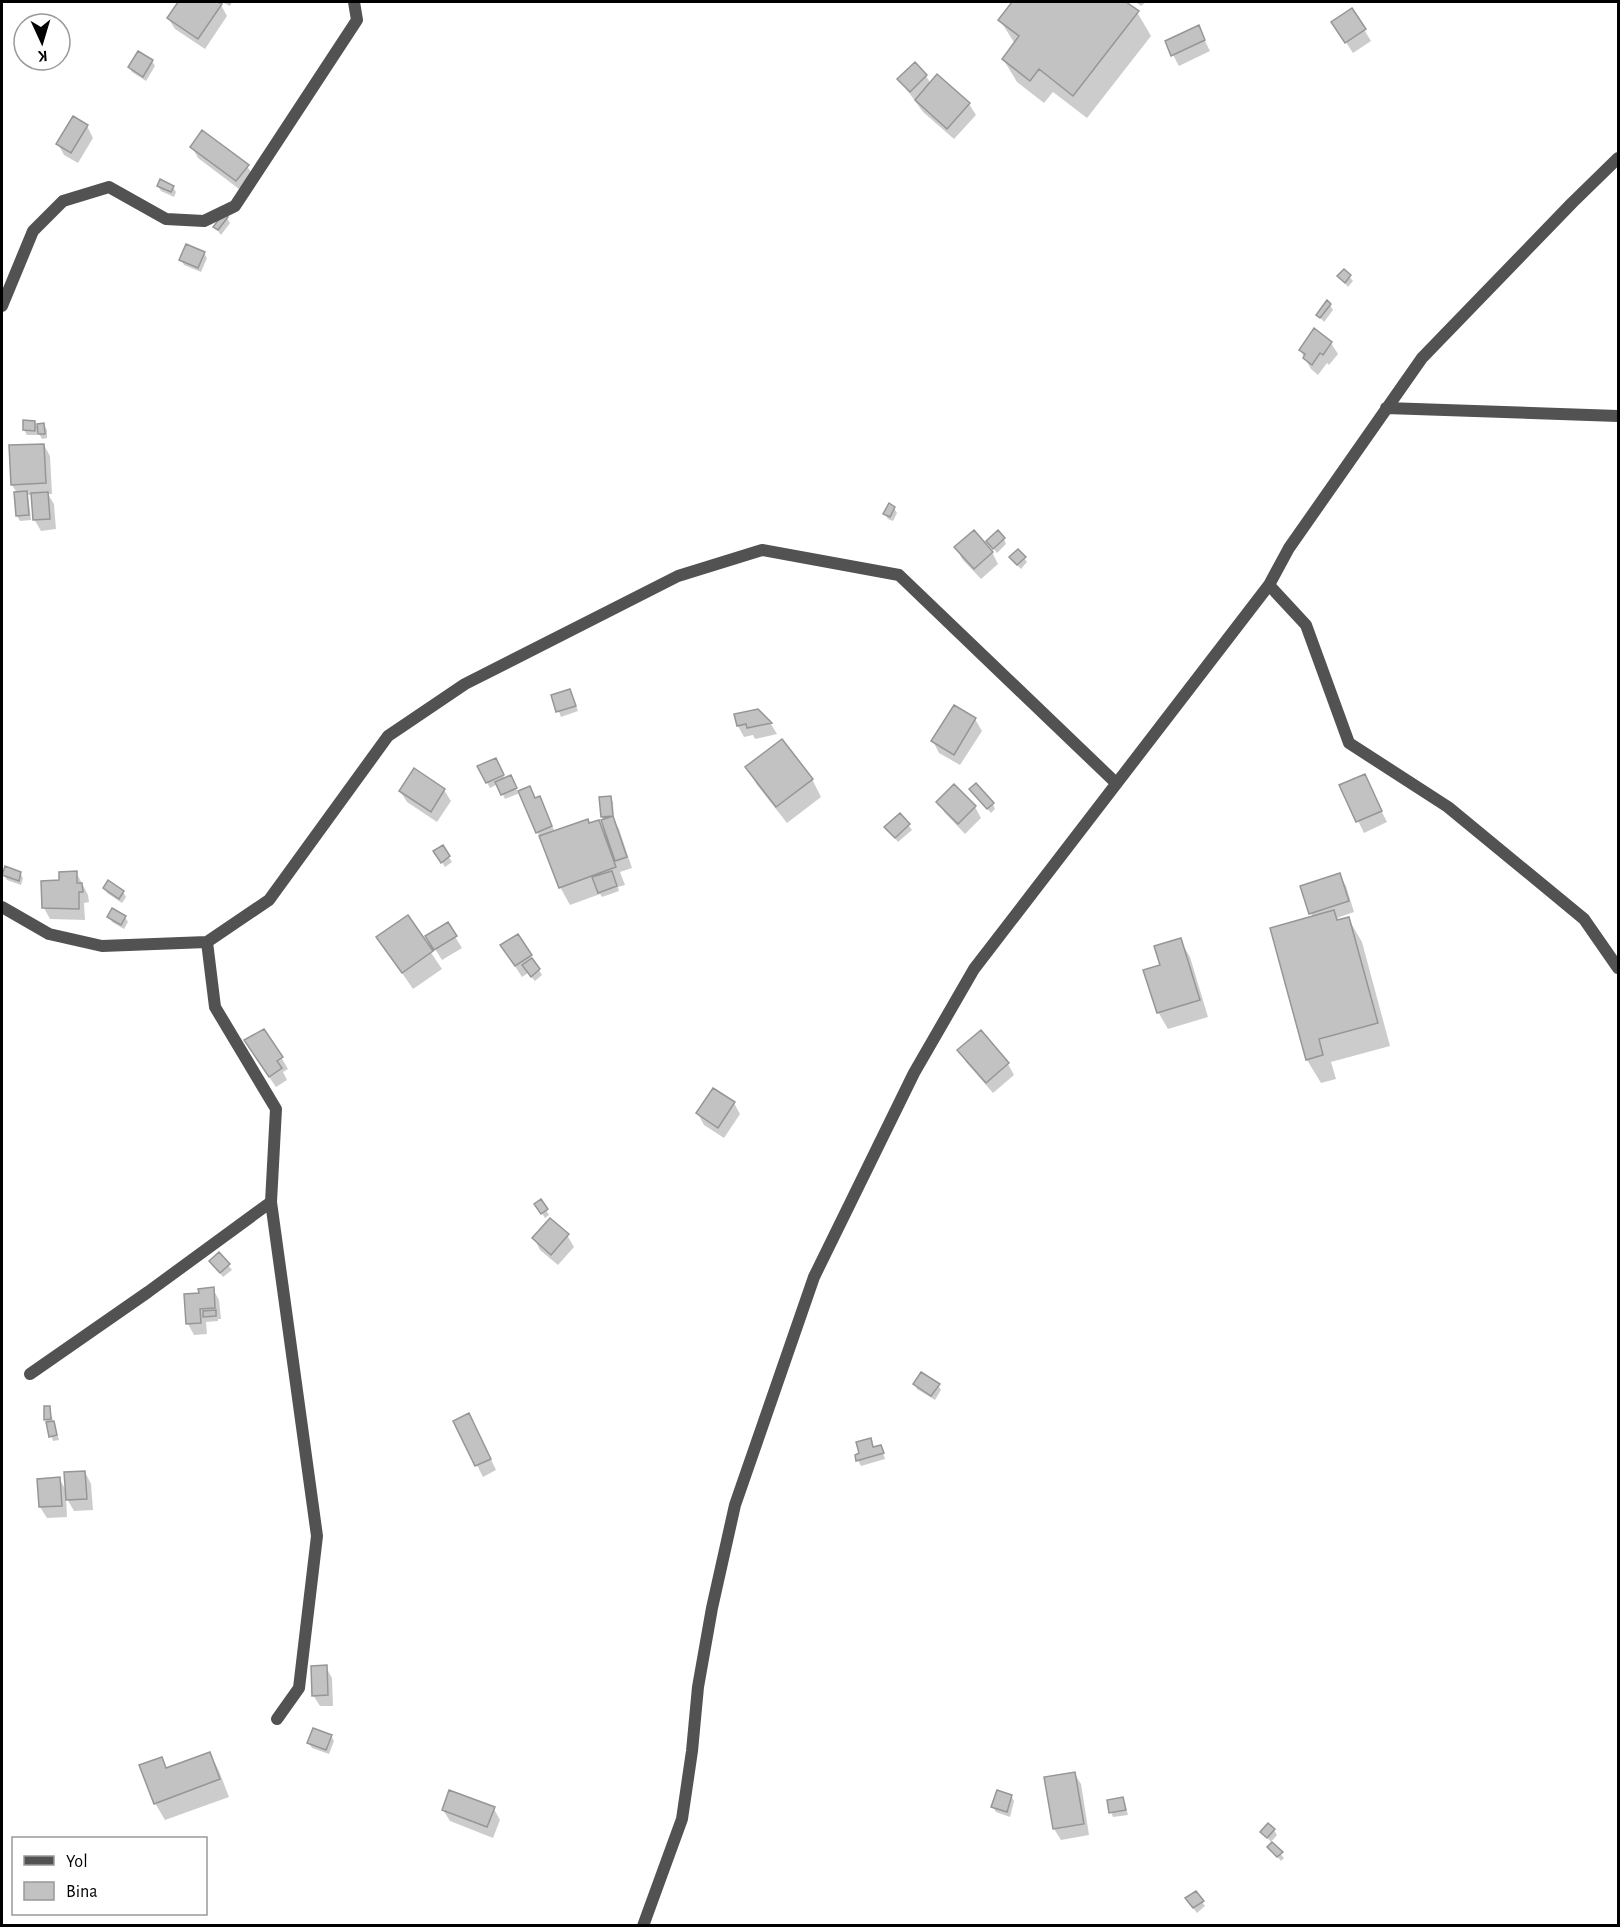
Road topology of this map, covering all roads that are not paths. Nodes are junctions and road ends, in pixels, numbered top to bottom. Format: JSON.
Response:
{"nodes":[{"id":1,"x":354,"y":2,"type":"edge"},
{"id":2,"x":1618,"y":158,"type":"edge"},
{"id":3,"x":2,"y":306,"type":"edge"},
{"id":4,"x":1386,"y":408,"type":"junction"},
{"id":5,"x":1618,"y":416,"type":"edge"},
{"id":6,"x":1269,"y":585,"type":"junction"},
{"id":7,"x":1116,"y":783,"type":"junction"},
{"id":8,"x":2,"y":907,"type":"edge"},
{"id":9,"x":207,"y":942,"type":"junction"},
{"id":10,"x":1618,"y":968,"type":"edge"},
{"id":11,"x":271,"y":1202,"type":"junction"},
{"id":12,"x":30,"y":1374,"type":"dead end"},
{"id":13,"x":277,"y":1719,"type":"dead end"},
{"id":14,"x":643,"y":1926,"type":"edge"}],
"edges":[{"from":1,"to":3,"type":"street"},
{"from":2,"to":4,"type":"street"},
{"from":4,"to":5,"type":"street"},
{"from":4,"to":6,"type":"street"},
{"from":6,"to":7,"type":"street"},
{"from":6,"to":10,"type":"street"},
{"from":7,"to":9,"type":"street"},
{"from":7,"to":14,"type":"street"},
{"from":8,"to":9,"type":"street"},
{"from":9,"to":11,"type":"street"},
{"from":11,"to":12,"type":"street"},
{"from":11,"to":13,"type":"street"}]}
